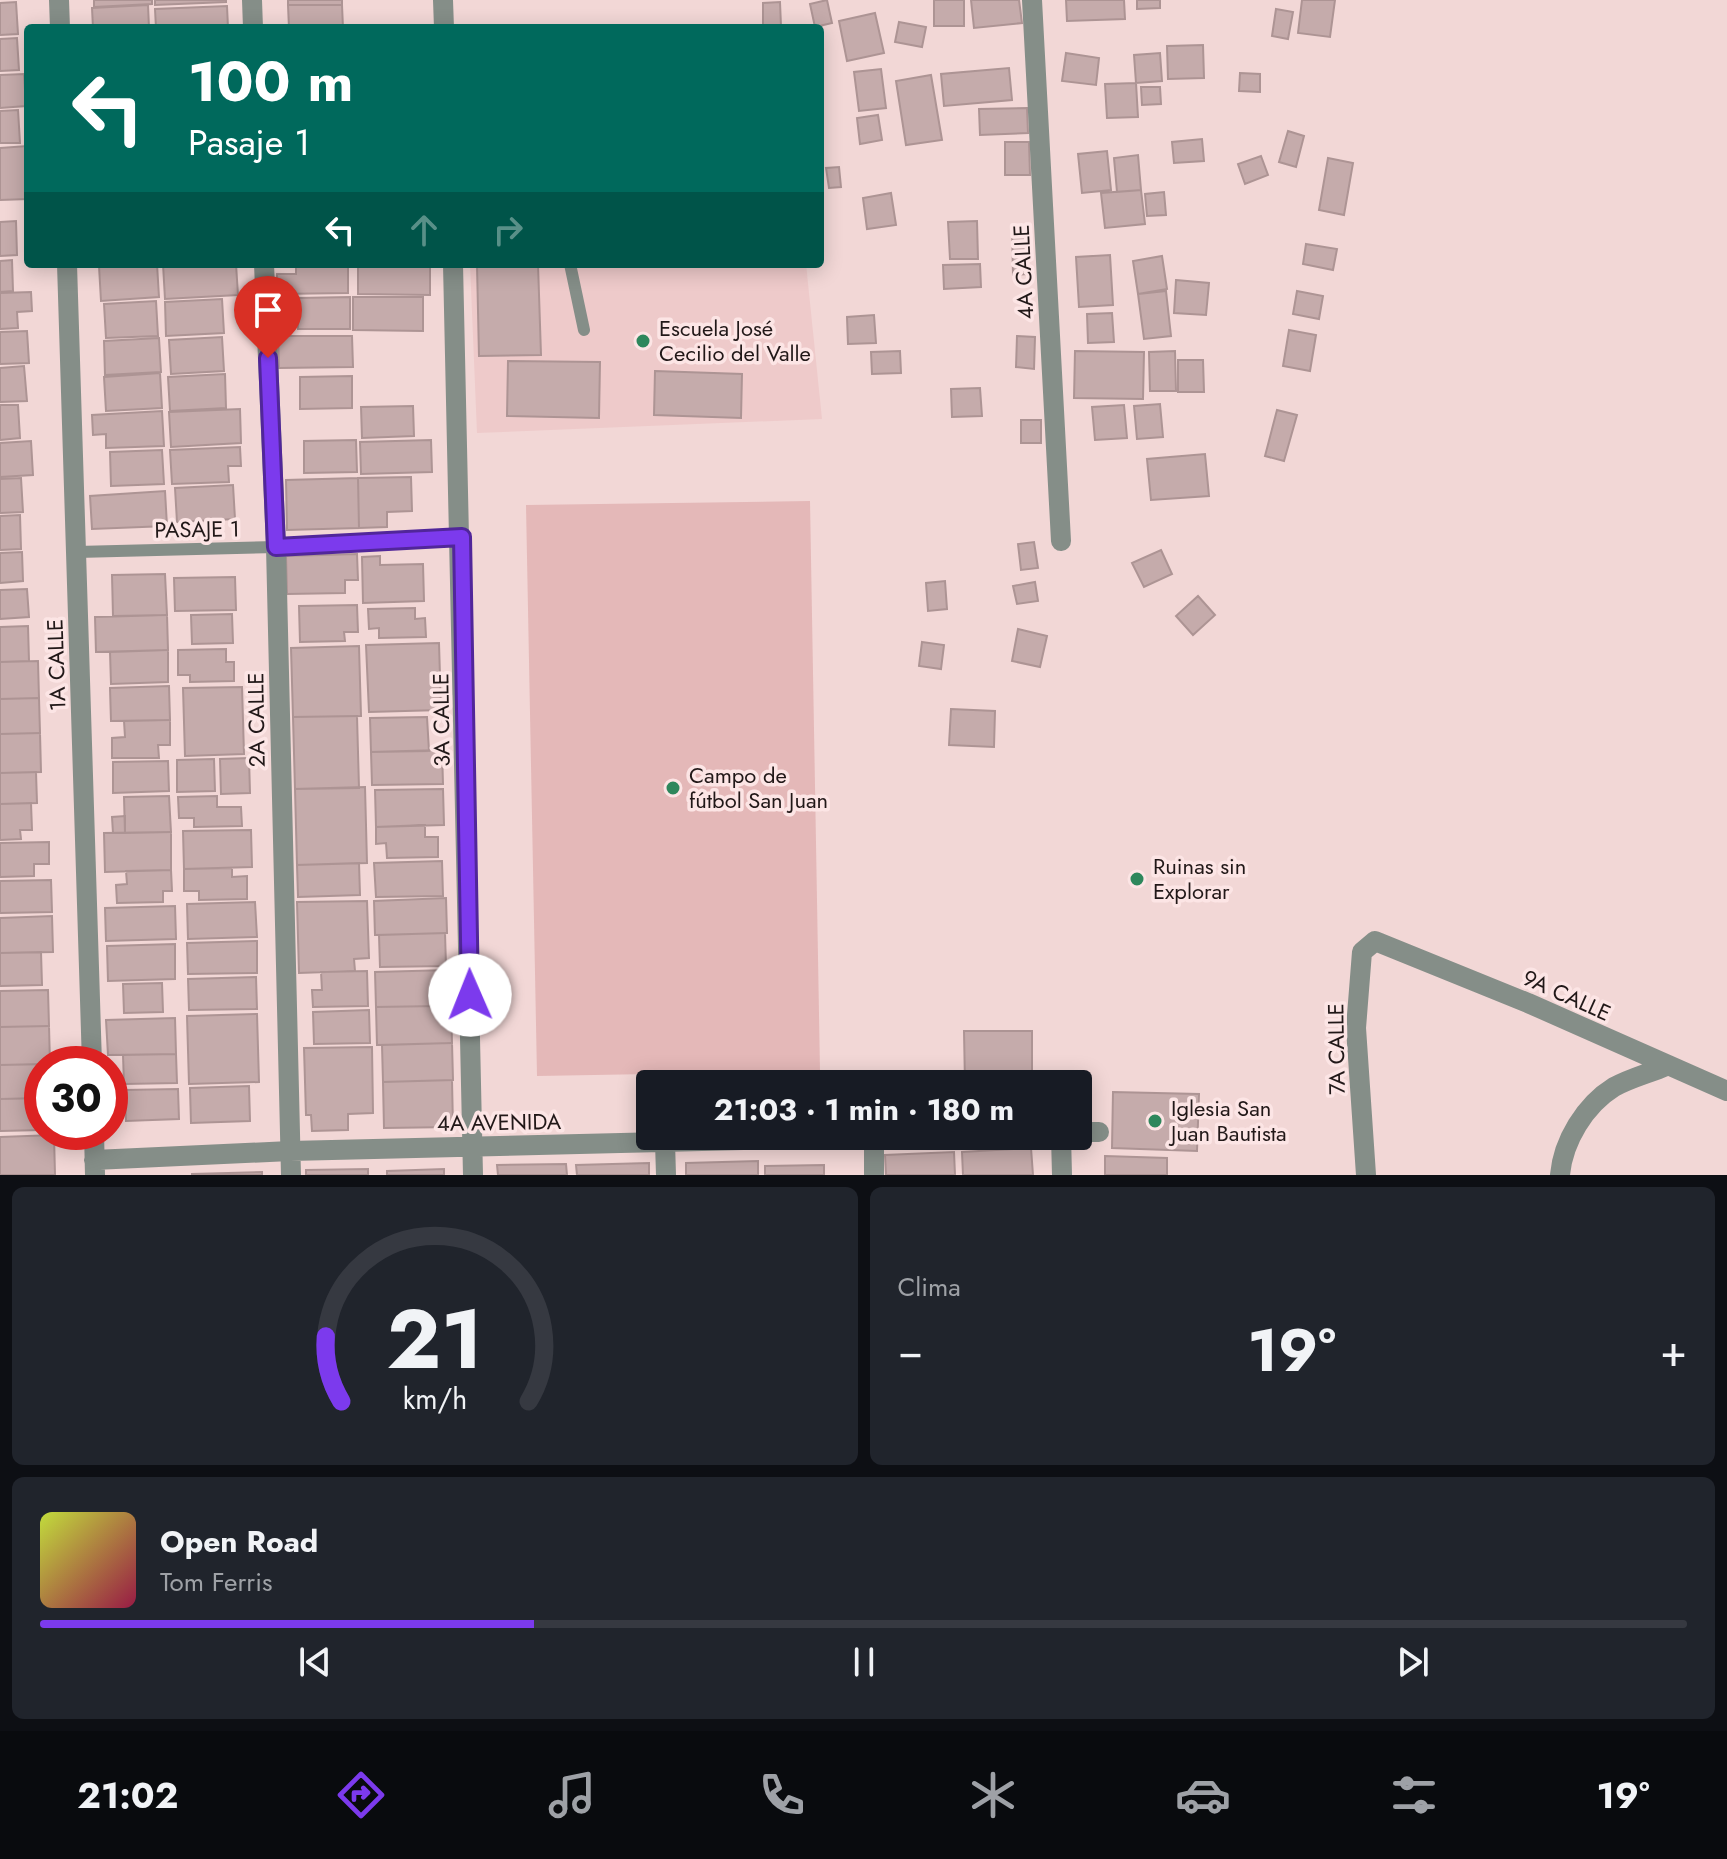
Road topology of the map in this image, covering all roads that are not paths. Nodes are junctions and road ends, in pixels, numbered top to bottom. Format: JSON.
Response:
{"nodes":[{"id":1,"x":59,"y":0,"type":"edge"},
{"id":2,"x":252,"y":0,"type":"edge"},
{"id":3,"x":443,"y":0,"type":"edge"},
{"id":4,"x":1032,"y":0,"type":"edge"},
{"id":5,"x":60,"y":24,"type":"edge"},
{"id":6,"x":253,"y":24,"type":"edge"},
{"id":7,"x":444,"y":24,"type":"edge"},
{"id":8,"x":67,"y":268,"type":"edge"},
{"id":9,"x":264,"y":268,"type":"edge"},
{"id":10,"x":453,"y":268,"type":"edge"},
{"id":11,"x":571,"y":268,"type":"edge"},
{"id":12,"x":584,"y":330,"type":"dead end"},
{"id":13,"x":462,"y":537,"type":"junction"},
{"id":14,"x":1061,"y":541,"type":"dead end"},
{"id":15,"x":276,"y":547,"type":"junction"},
{"id":16,"x":77,"y":552,"type":"junction"},
{"id":17,"x":1387,"y":944,"type":"joint"},
{"id":18,"x":91,"y":1046,"type":"edge"},
{"id":19,"x":1666,"y":1066,"type":"junction"},
{"id":20,"x":1727,"y":1091,"type":"edge"},
{"id":21,"x":1092,"y":1132,"type":"edge"},
{"id":22,"x":1099,"y":1132,"type":"dead end"},
{"id":23,"x":636,"y":1143,"type":"edge"},
{"id":24,"x":472,"y":1147,"type":"junction"},
{"id":25,"x":665,"y":1150,"type":"edge"},
{"id":26,"x":874,"y":1150,"type":"edge"},
{"id":27,"x":1061,"y":1150,"type":"edge"},
{"id":28,"x":290,"y":1151,"type":"junction"},
{"id":29,"x":94,"y":1168,"type":"edge"},
{"id":30,"x":291,"y":1175,"type":"edge"},
{"id":31,"x":473,"y":1175,"type":"edge"},
{"id":32,"x":666,"y":1175,"type":"edge"},
{"id":33,"x":874,"y":1175,"type":"edge"},
{"id":34,"x":1062,"y":1175,"type":"edge"},
{"id":35,"x":1366,"y":1175,"type":"edge"},
{"id":36,"x":1560,"y":1175,"type":"edge"}],
"edges":[{"from":1,"to":5,"type":"street"},
{"from":2,"to":6,"type":"street"},
{"from":3,"to":7,"type":"street"},
{"from":4,"to":14,"type":"street","name":"4A CALLE"},
{"from":8,"to":16,"type":"street","name":"1A CALLE"},
{"from":9,"to":15,"type":"street","name":"2A CALLE"},
{"from":10,"to":13,"type":"street","name":"3A CALLE"},
{"from":11,"to":12,"type":"lane"},
{"from":13,"to":15,"type":"lane","name":"PASAJE 1"},
{"from":13,"to":24,"type":"street","name":"3A CALLE"},
{"from":15,"to":16,"type":"lane","name":"PASAJE 1"},
{"from":15,"to":28,"type":"street","name":"2A CALLE"},
{"from":16,"to":18,"type":"street","name":"1A CALLE"},
{"from":17,"to":19,"type":"street","name":"9A CALLE"},
{"from":17,"to":35,"type":"street","name":"7A CALLE"},
{"from":19,"to":20,"type":"street","name":"9A CALLE"},
{"from":19,"to":36,"type":"street"},
{"from":21,"to":22,"type":"street"},
{"from":23,"to":24,"type":"street","name":"4A AVENIDA"},
{"from":24,"to":28,"type":"street","name":"4A AVENIDA"},
{"from":24,"to":31,"type":"street","name":"3A CALLE"},
{"from":25,"to":32,"type":"street"},
{"from":26,"to":33,"type":"street"},
{"from":27,"to":34,"type":"street"},
{"from":28,"to":29,"type":"street","name":"4A AVENIDA"},
{"from":28,"to":30,"type":"street","name":"2A CALLE"}]}
